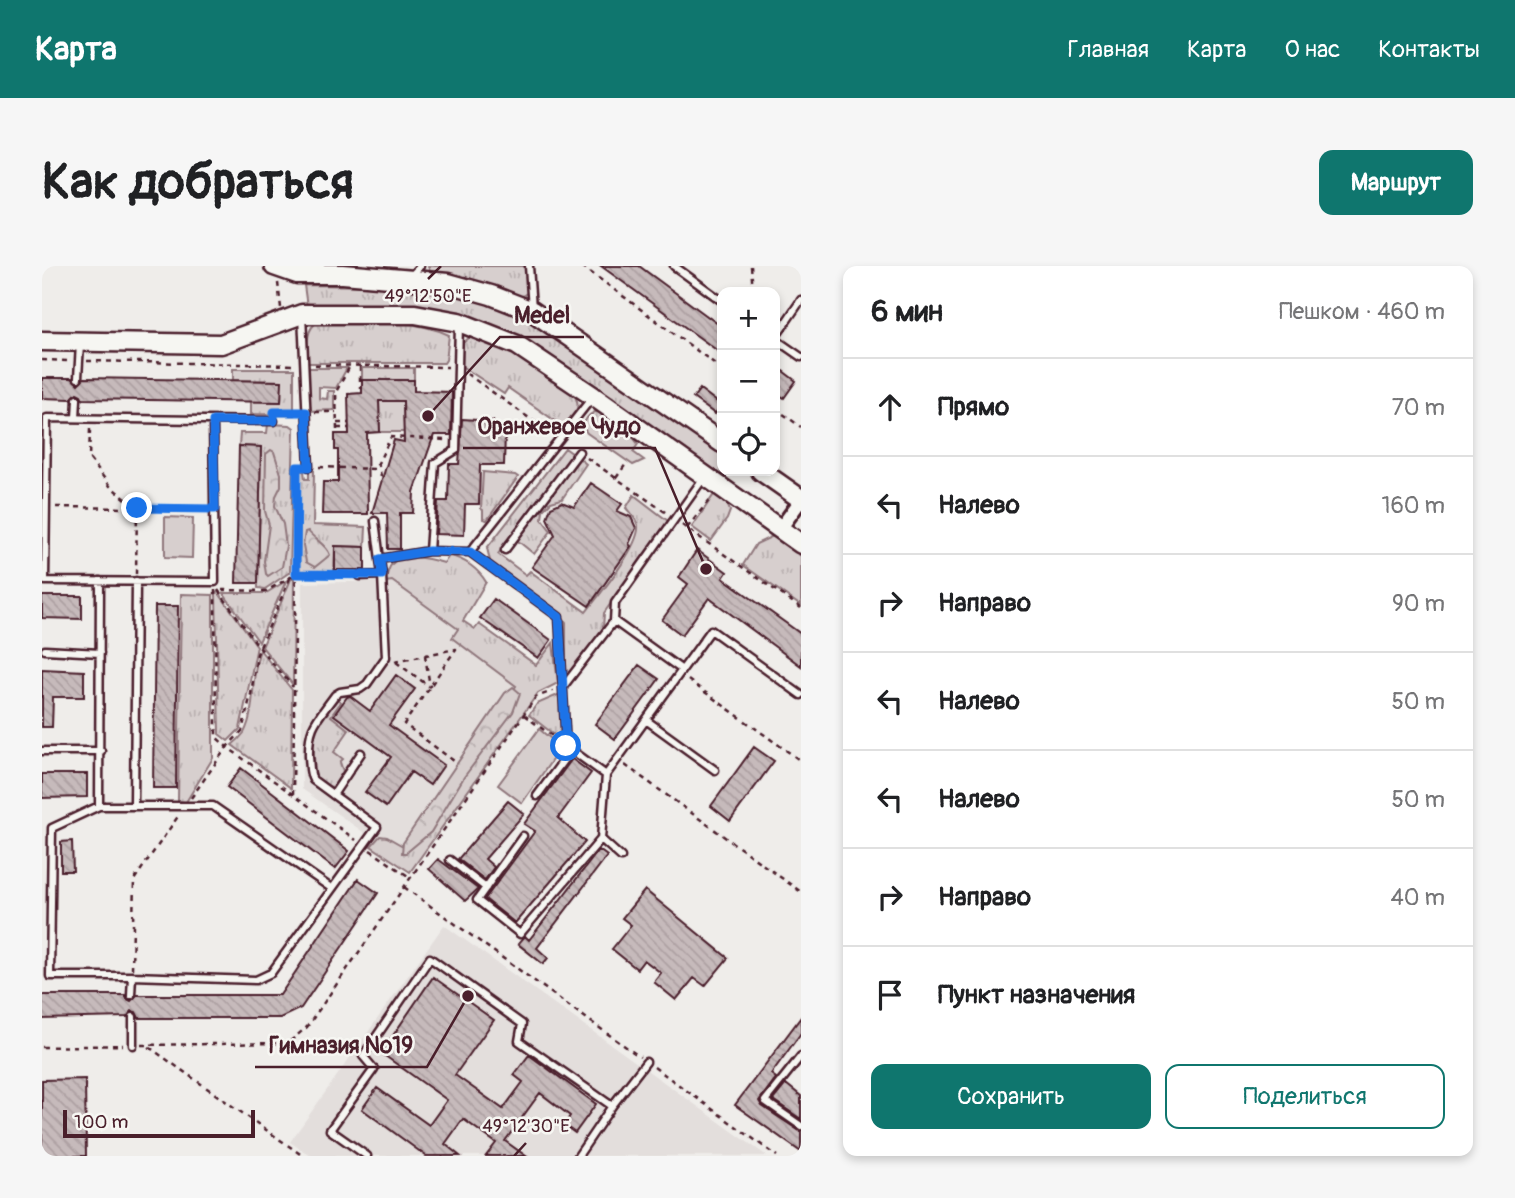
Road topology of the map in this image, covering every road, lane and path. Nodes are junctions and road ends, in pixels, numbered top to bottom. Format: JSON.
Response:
{"nodes":[{"id":1,"x":275,"y":266,"type":"edge"},
{"id":2,"x":529,"y":266,"type":"edge"},
{"id":3,"x":582,"y":266,"type":"edge"},
{"id":4,"x":674,"y":266,"type":"edge"},
{"id":5,"x":751,"y":266,"type":"edge"},
{"id":6,"x":297,"y":270,"type":"edge"},
{"id":7,"x":344,"y":270,"type":"edge"},
{"id":8,"x":415,"y":272,"type":"edge"},
{"id":9,"x":753,"y":287,"type":"edge"},
{"id":10,"x":717,"y":297,"type":"edge"},
{"id":11,"x":801,"y":300,"type":"edge"},
{"id":12,"x":532,"y":311,"type":"junction"},
{"id":13,"x":302,"y":314,"type":"junction"},
{"id":14,"x":283,"y":321,"type":"junction"},
{"id":15,"x":459,"y":322,"type":"junction"},
{"id":16,"x":780,"y":331,"type":"edge"},
{"id":17,"x":42,"y":341,"type":"edge"},
{"id":18,"x":80,"y":342,"type":"junction"},
{"id":19,"x":780,"y":342,"type":"edge"},
{"id":20,"x":801,"y":357,"type":"edge"},
{"id":21,"x":42,"y":360,"type":"edge"},
{"id":22,"x":80,"y":361,"type":"junction"},
{"id":23,"x":303,"y":365,"type":"junction"},
{"id":24,"x":717,"y":365,"type":"edge"},
{"id":25,"x":350,"y":366,"type":"junction"},
{"id":26,"x":360,"y":366,"type":"junction"},
{"id":27,"x":457,"y":368,"type":"junction"},
{"id":28,"x":78,"y":378,"type":"dead end"},
{"id":29,"x":360,"y":389,"type":"dead end"},
{"id":30,"x":593,"y":396,"type":"junction"},
{"id":31,"x":77,"y":399,"type":"dead end"},
{"id":32,"x":306,"y":412,"type":"junction"},
{"id":33,"x":336,"y":412,"type":"junction"},
{"id":34,"x":780,"y":412,"type":"edge"},
{"id":35,"x":76,"y":418,"type":"junction"},
{"id":36,"x":90,"y":418,"type":"junction"},
{"id":37,"x":213,"y":421,"type":"junction"},
{"id":38,"x":274,"y":421,"type":"joint"},
{"id":39,"x":337,"y":423,"type":"junction"},
{"id":40,"x":349,"y":423,"type":"dead end"},
{"id":41,"x":801,"y":427,"type":"edge"},
{"id":42,"x":349,"y":428,"type":"dead end"},
{"id":43,"x":456,"y":440,"type":"junction"},
{"id":44,"x":559,"y":440,"type":"junction"},
{"id":45,"x":717,"y":440,"type":"edge"},
{"id":46,"x":579,"y":453,"type":"joint"},
{"id":47,"x":378,"y":462,"type":"junction"},
{"id":48,"x":626,"y":464,"type":"dead end"},
{"id":49,"x":309,"y":467,"type":"junction"},
{"id":50,"x":768,"y":476,"type":"edge"},
{"id":51,"x":616,"y":478,"type":"junction"},
{"id":52,"x":382,"y":481,"type":"dead end"},
{"id":53,"x":713,"y":481,"type":"junction"},
{"id":54,"x":801,"y":500,"type":"edge"},
{"id":55,"x":46,"y":507,"type":"junction"},
{"id":56,"x":137,"y":508,"type":"junction"},
{"id":57,"x":215,"y":509,"type":"junction"},
{"id":58,"x":675,"y":519,"type":"junction"},
{"id":59,"x":375,"y":521,"type":"dead end"},
{"id":60,"x":687,"y":528,"type":"junction"},
{"id":61,"x":780,"y":529,"type":"junction"},
{"id":62,"x":801,"y":544,"type":"edge"},
{"id":63,"x":505,"y":550,"type":"dead end"},
{"id":64,"x":429,"y":551,"type":"junction"},
{"id":65,"x":470,"y":552,"type":"junction"},
{"id":66,"x":380,"y":559,"type":"junction"},
{"id":67,"x":296,"y":574,"type":"junction"},
{"id":68,"x":382,"y":575,"type":"junction"},
{"id":69,"x":360,"y":576,"type":"joint"},
{"id":70,"x":290,"y":578,"type":"junction"},
{"id":71,"x":100,"y":581,"type":"junction"},
{"id":72,"x":136,"y":581,"type":"junction"},
{"id":73,"x":218,"y":590,"type":"junction"},
{"id":74,"x":801,"y":608,"type":"edge"},
{"id":75,"x":614,"y":621,"type":"junction"},
{"id":76,"x":259,"y":647,"type":"junction"},
{"id":77,"x":45,"y":650,"type":"dead end"},
{"id":78,"x":100,"y":653,"type":"junction"},
{"id":79,"x":425,"y":655,"type":"junction"},
{"id":80,"x":386,"y":657,"type":"junction"},
{"id":81,"x":395,"y":662,"type":"junction"},
{"id":82,"x":681,"y":672,"type":"junction"},
{"id":83,"x":430,"y":687,"type":"junction"},
{"id":84,"x":563,"y":687,"type":"junction"},
{"id":85,"x":295,"y":689,"type":"junction"},
{"id":86,"x":801,"y":695,"type":"edge"},
{"id":87,"x":524,"y":715,"type":"junction"},
{"id":88,"x":646,"y":720,"type":"junction"},
{"id":89,"x":227,"y":747,"type":"junction"},
{"id":90,"x":568,"y":748,"type":"junction"},
{"id":91,"x":42,"y":751,"type":"edge"},
{"id":92,"x":101,"y":751,"type":"junction"},
{"id":93,"x":361,"y":753,"type":"dead end"},
{"id":94,"x":617,"y":760,"type":"junction"},
{"id":95,"x":454,"y":761,"type":"dead end"},
{"id":96,"x":801,"y":761,"type":"edge"},
{"id":97,"x":715,"y":770,"type":"dead end"},
{"id":98,"x":606,"y":775,"type":"junction"},
{"id":99,"x":293,"y":795,"type":"junction"},
{"id":100,"x":333,"y":795,"type":"junction"},
{"id":101,"x":537,"y":796,"type":"dead end"},
{"id":102,"x":134,"y":805,"type":"junction"},
{"id":103,"x":99,"y":806,"type":"junction"},
{"id":104,"x":186,"y":806,"type":"junction"},
{"id":105,"x":523,"y":836,"type":"dead end"},
{"id":106,"x":601,"y":839,"type":"junction"},
{"id":107,"x":365,"y":846,"type":"junction"},
{"id":108,"x":621,"y":857,"type":"dead end"},
{"id":109,"x":450,"y":860,"type":"dead end"},
{"id":110,"x":411,"y":878,"type":"junction"},
{"id":111,"x":404,"y":887,"type":"junction"},
{"id":112,"x":331,"y":888,"type":"junction"},
{"id":113,"x":486,"y":888,"type":"junction"},
{"id":114,"x":801,"y":892,"type":"edge"},
{"id":115,"x":132,"y":976,"type":"junction"},
{"id":116,"x":131,"y":995,"type":"dead end"},
{"id":117,"x":133,"y":1017,"type":"dead end"},
{"id":118,"x":133,"y":1045,"type":"junction"},
{"id":119,"x":147,"y":1045,"type":"junction"},
{"id":120,"x":42,"y":1047,"type":"edge"},
{"id":121,"x":801,"y":1056,"type":"edge"},
{"id":122,"x":646,"y":1062,"type":"junction"},
{"id":123,"x":612,"y":1106,"type":"junction"},
{"id":124,"x":801,"y":1126,"type":"edge"},
{"id":125,"x":303,"y":1156,"type":"edge"},
{"id":126,"x":367,"y":1156,"type":"edge"},
{"id":127,"x":578,"y":1156,"type":"edge"},
{"id":128,"x":777,"y":1156,"type":"edge"}],
"edges":[{"from":1,"to":6,"type":"main road"},
{"from":1,"to":14,"type":"path"},
{"from":2,"to":12,"type":"lane"},
{"from":3,"to":24,"type":"path"},
{"from":4,"to":10,"type":"lane"},
{"from":5,"to":9,"type":"path"},
{"from":6,"to":7,"type":"main road"},
{"from":7,"to":8,"type":"main road"},
{"from":8,"to":12,"type":"main road"},
{"from":11,"to":16,"type":"lane"},
{"from":12,"to":45,"type":"main road"},
{"from":13,"to":14,"type":"main road"},
{"from":13,"to":15,"type":"main road"},
{"from":13,"to":23,"type":"lane"},
{"from":14,"to":18,"type":"main road"},
{"from":15,"to":27,"type":"lane"},
{"from":15,"to":30,"type":"main road"},
{"from":17,"to":18,"type":"main road"},
{"from":18,"to":22,"type":"lane"},
{"from":19,"to":20,"type":"lane"},
{"from":21,"to":22,"type":"path"},
{"from":22,"to":23,"type":"path"},
{"from":22,"to":28,"type":"lane"},
{"from":23,"to":25,"type":"path"},
{"from":23,"to":32,"type":"lane"},
{"from":25,"to":26,"type":"path"},
{"from":25,"to":33,"type":"path"},
{"from":26,"to":27,"type":"path"},
{"from":26,"to":29,"type":"path"},
{"from":27,"to":43,"type":"lane"},
{"from":27,"to":44,"type":"path"},
{"from":30,"to":44,"type":"lane"},
{"from":30,"to":53,"type":"main road"},
{"from":31,"to":35,"type":"lane"},
{"from":32,"to":33,"type":"path"},
{"from":32,"to":38,"type":"path"},
{"from":32,"to":49,"type":"lane"},
{"from":33,"to":39,"type":"path"},
{"from":34,"to":41,"type":"path"},
{"from":35,"to":36,"type":"lane"},
{"from":35,"to":55,"type":"lane"},
{"from":36,"to":37,"type":"lane"},
{"from":36,"to":56,"type":"path"},
{"from":37,"to":38,"type":"lane"},
{"from":37,"to":57,"type":"lane"},
{"from":39,"to":40,"type":"path"},
{"from":39,"to":42,"type":"path"},
{"from":43,"to":47,"type":"path"},
{"from":43,"to":64,"type":"lane"},
{"from":44,"to":65,"type":"lane"},
{"from":46,"to":51,"type":"path"},
{"from":46,"to":63,"type":"lane"},
{"from":47,"to":49,"type":"path"},
{"from":47,"to":52,"type":"path"},
{"from":48,"to":51,"type":"path"},
{"from":49,"to":67,"type":"path"},
{"from":50,"to":54,"type":"main road"},
{"from":51,"to":58,"type":"path"},
{"from":53,"to":58,"type":"lane"},
{"from":53,"to":60,"type":"path"},
{"from":53,"to":61,"type":"main road"},
{"from":54,"to":61,"type":"street"},
{"from":55,"to":56,"type":"path"},
{"from":55,"to":71,"type":"lane"},
{"from":56,"to":57,"type":"path"},
{"from":56,"to":72,"type":"path"},
{"from":57,"to":72,"type":"lane"},
{"from":58,"to":60,"type":"path"},
{"from":58,"to":75,"type":"lane"},
{"from":59,"to":66,"type":"lane"},
{"from":60,"to":74,"type":"path"},
{"from":61,"to":62,"type":"main road"},
{"from":64,"to":65,"type":"lane"},
{"from":64,"to":66,"type":"lane"},
{"from":65,"to":84,"type":"lane"},
{"from":66,"to":68,"type":"lane"},
{"from":67,"to":69,"type":"path"},
{"from":67,"to":70,"type":"path"},
{"from":67,"to":85,"type":"path"},
{"from":68,"to":69,"type":"lane"},
{"from":68,"to":80,"type":"lane"},
{"from":70,"to":73,"type":"path"},
{"from":70,"to":76,"type":"path"},
{"from":71,"to":72,"type":"lane"},
{"from":71,"to":78,"type":"lane"},
{"from":72,"to":102,"type":"lane"},
{"from":73,"to":76,"type":"path"},
{"from":73,"to":89,"type":"path"},
{"from":75,"to":82,"type":"lane"},
{"from":75,"to":84,"type":"lane"},
{"from":76,"to":85,"type":"path"},
{"from":76,"to":89,"type":"path"},
{"from":77,"to":78,"type":"lane"},
{"from":78,"to":92,"type":"lane"},
{"from":79,"to":81,"type":"path"},
{"from":79,"to":83,"type":"path"},
{"from":79,"to":83,"type":"path"},
{"from":80,"to":81,"type":"path"},
{"from":80,"to":100,"type":"lane"},
{"from":81,"to":83,"type":"path"},
{"from":82,"to":86,"type":"lane"},
{"from":82,"to":88,"type":"lane"},
{"from":82,"to":96,"type":"path"},
{"from":83,"to":95,"type":"path"},
{"from":84,"to":87,"type":"path"},
{"from":84,"to":90,"type":"lane"},
{"from":85,"to":99,"type":"path"},
{"from":87,"to":90,"type":"path"},
{"from":87,"to":110,"type":"path"},
{"from":88,"to":94,"type":"lane"},
{"from":88,"to":97,"type":"lane"},
{"from":89,"to":99,"type":"path"},
{"from":89,"to":104,"type":"path"},
{"from":90,"to":98,"type":"lane"},
{"from":90,"to":101,"type":"lane"},
{"from":91,"to":92,"type":"lane"},
{"from":92,"to":103,"type":"lane"},
{"from":93,"to":100,"type":"lane"},
{"from":94,"to":98,"type":"lane"},
{"from":94,"to":114,"type":"path"},
{"from":98,"to":106,"type":"lane"},
{"from":99,"to":107,"type":"path"},
{"from":100,"to":107,"type":"lane"},
{"from":102,"to":103,"type":"lane"},
{"from":102,"to":104,"type":"lane"},
{"from":103,"to":115,"type":"lane"},
{"from":104,"to":112,"type":"lane"},
{"from":104,"to":115,"type":"path"},
{"from":105,"to":113,"type":"lane"},
{"from":106,"to":108,"type":"lane"},
{"from":106,"to":113,"type":"lane"},
{"from":107,"to":110,"type":"path"},
{"from":107,"to":112,"type":"lane"},
{"from":109,"to":113,"type":"lane"},
{"from":110,"to":111,"type":"path"},
{"from":111,"to":119,"type":"path"},
{"from":111,"to":122,"type":"path"},
{"from":112,"to":115,"type":"lane"},
{"from":115,"to":116,"type":"lane"},
{"from":117,"to":118,"type":"lane"},
{"from":118,"to":119,"type":"path"},
{"from":118,"to":120,"type":"path"},
{"from":119,"to":125,"type":"path"},
{"from":121,"to":124,"type":"lane"},
{"from":122,"to":123,"type":"lane"},
{"from":122,"to":128,"type":"path"},
{"from":123,"to":126,"type":"lane"},
{"from":123,"to":127,"type":"lane"}]}
